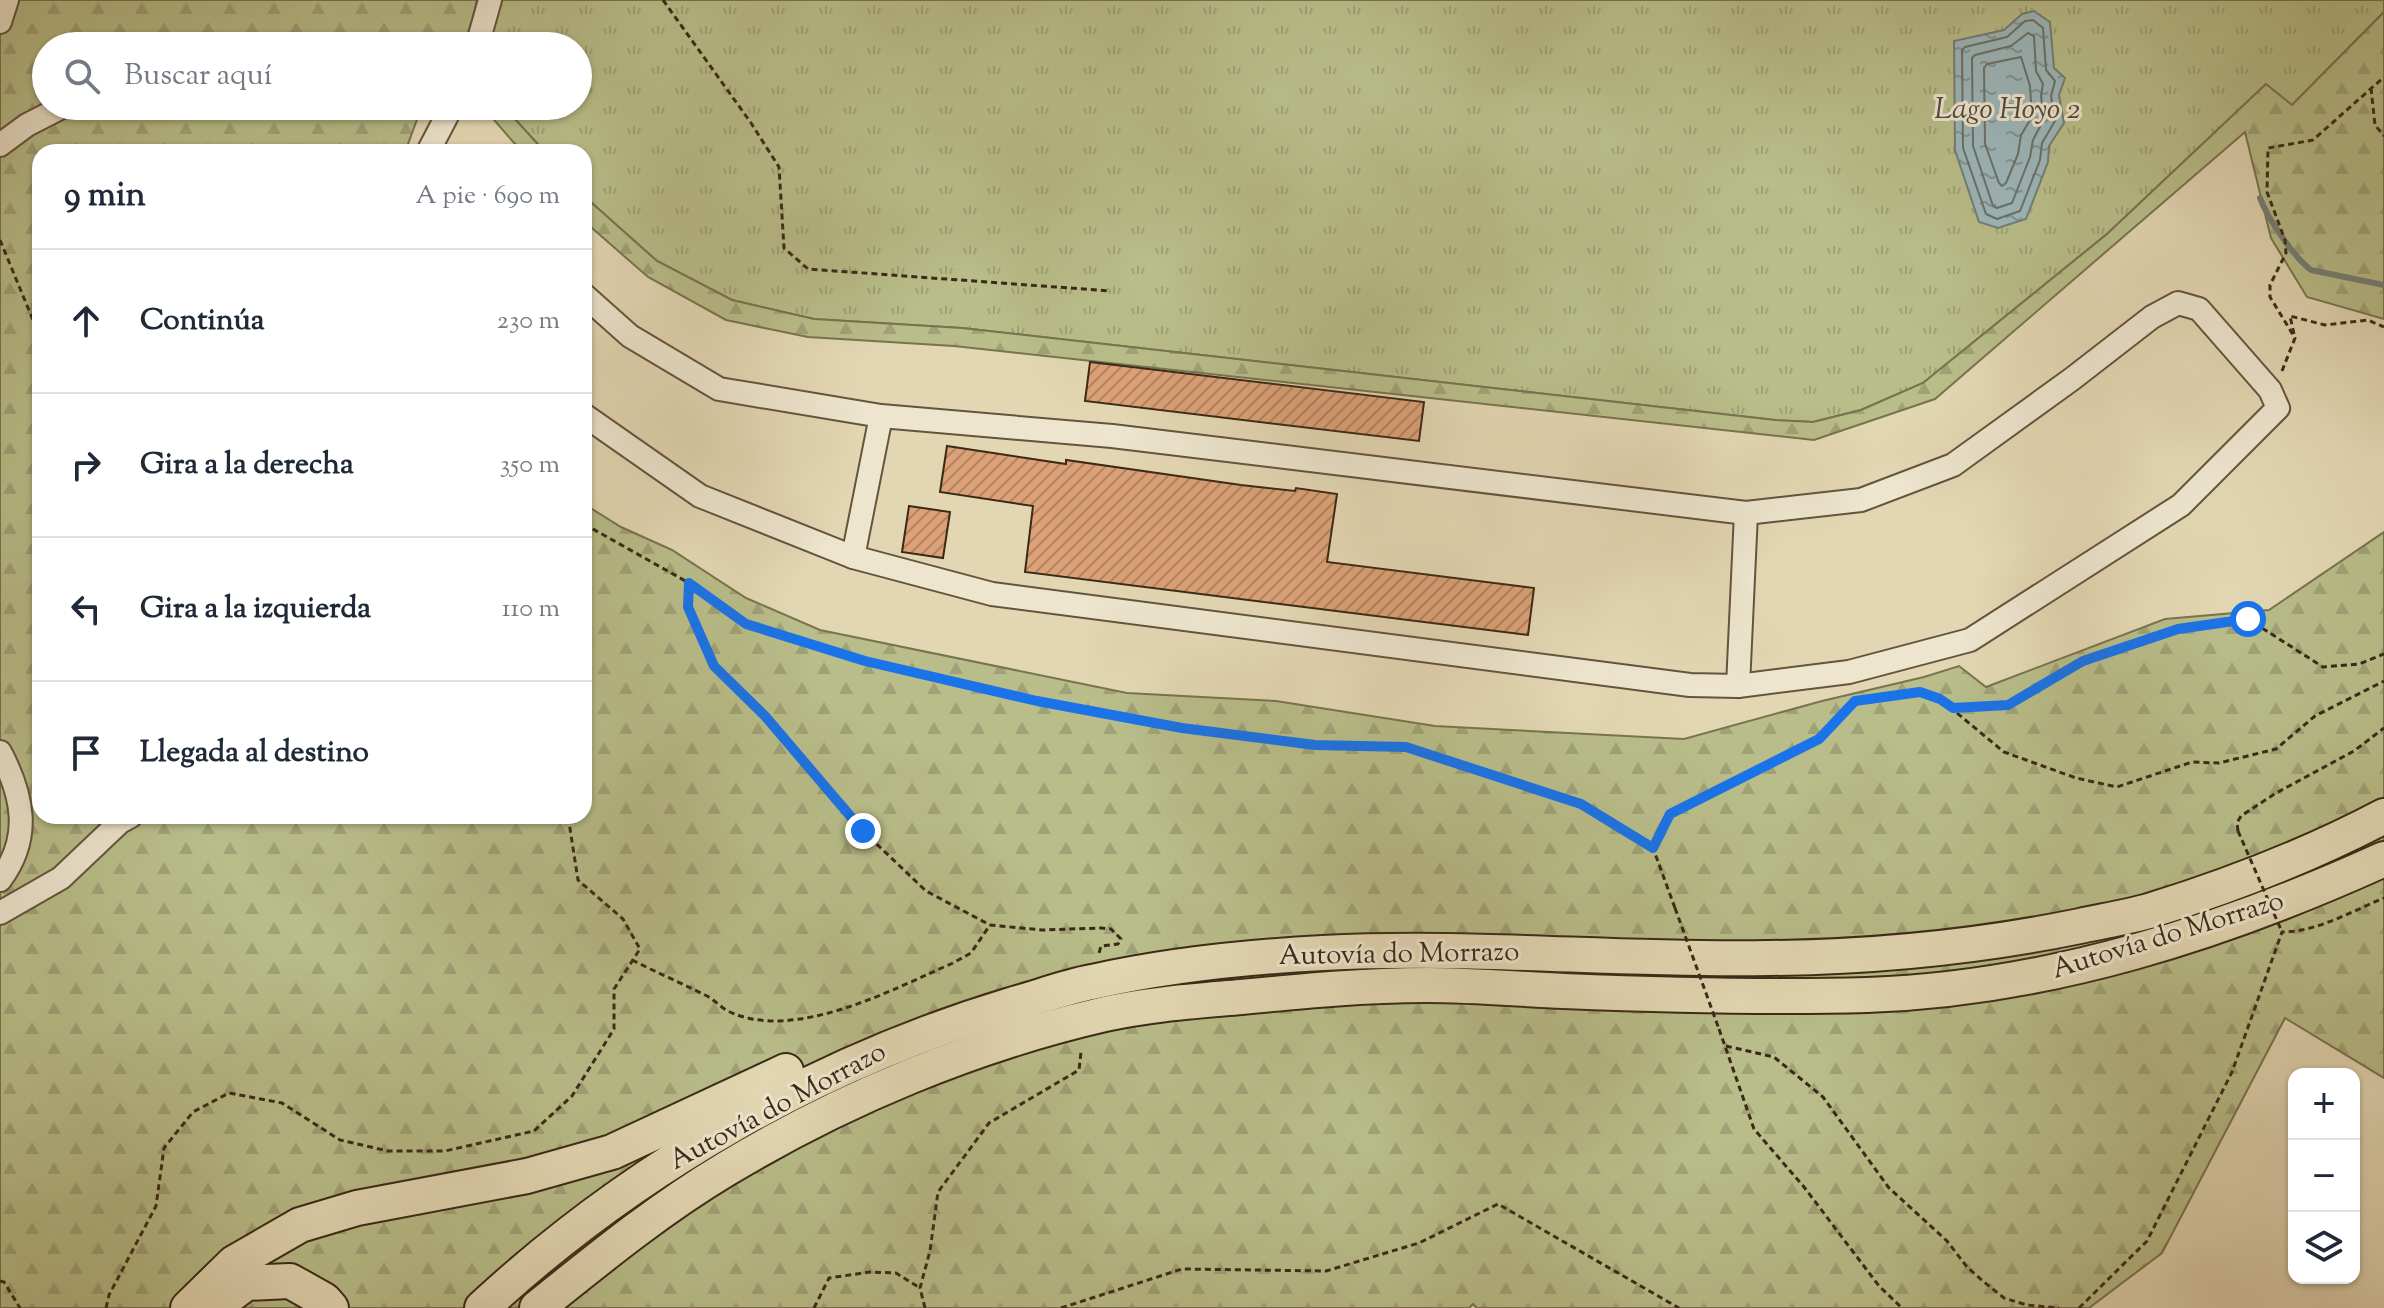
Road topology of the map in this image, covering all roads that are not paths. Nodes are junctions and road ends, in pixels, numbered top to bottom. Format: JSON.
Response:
{"nodes":[{"id":1,"x":7,"y":0,"type":"edge"},
{"id":2,"x":490,"y":0,"type":"edge"},
{"id":3,"x":0,"y":22,"type":"edge"},
{"id":4,"x":481,"y":32,"type":"edge"},
{"id":5,"x":37,"y":120,"type":"edge"},
{"id":6,"x":445,"y":120,"type":"edge"},
{"id":7,"x":432,"y":144,"type":"edge"},
{"id":8,"x":0,"y":145,"type":"edge"},
{"id":9,"x":592,"y":302,"type":"edge"},
{"id":10,"x":881,"y":416,"type":"junction"},
{"id":11,"x":592,"y":421,"type":"edge"},
{"id":12,"x":1746,"y":513,"type":"junction"},
{"id":13,"x":853,"y":557,"type":"junction"},
{"id":14,"x":1738,"y":686,"type":"junction"},
{"id":15,"x":0,"y":752,"type":"edge"},
{"id":16,"x":2384,"y":816,"type":"edge"},
{"id":17,"x":118,"y":824,"type":"edge"},
{"id":18,"x":2384,"y":859,"type":"edge"},
{"id":19,"x":0,"y":880,"type":"edge"},
{"id":20,"x":0,"y":913,"type":"edge"},
{"id":21,"x":1091,"y":971,"type":"junction"},
{"id":22,"x":188,"y":1308,"type":"edge"},
{"id":23,"x":212,"y":1308,"type":"edge"},
{"id":24,"x":331,"y":1308,"type":"edge"},
{"id":25,"x":482,"y":1308,"type":"edge"},
{"id":26,"x":537,"y":1308,"type":"edge"}],
"edges":[{"from":1,"to":3,"type":"street"},
{"from":2,"to":4,"type":"street"},
{"from":5,"to":8,"type":"street"},
{"from":6,"to":7,"type":"street"},
{"from":9,"to":10,"type":"street"},
{"from":10,"to":12,"type":"street"},
{"from":10,"to":13,"type":"street"},
{"from":11,"to":13,"type":"street"},
{"from":12,"to":14,"type":"street"},
{"from":12,"to":14,"type":"street"},
{"from":13,"to":14,"type":"street"},
{"from":15,"to":19,"type":"street"},
{"from":16,"to":21,"type":"highway","name":"Autovía do Morrazo"},
{"from":17,"to":20,"type":"street"},
{"from":18,"to":26,"type":"highway","name":"Autovía do Morrazo"},
{"from":21,"to":22,"type":"highway"},
{"from":21,"to":25,"type":"highway","name":"Autovía do Morrazo"},
{"from":23,"to":24,"type":"highway"}]}
